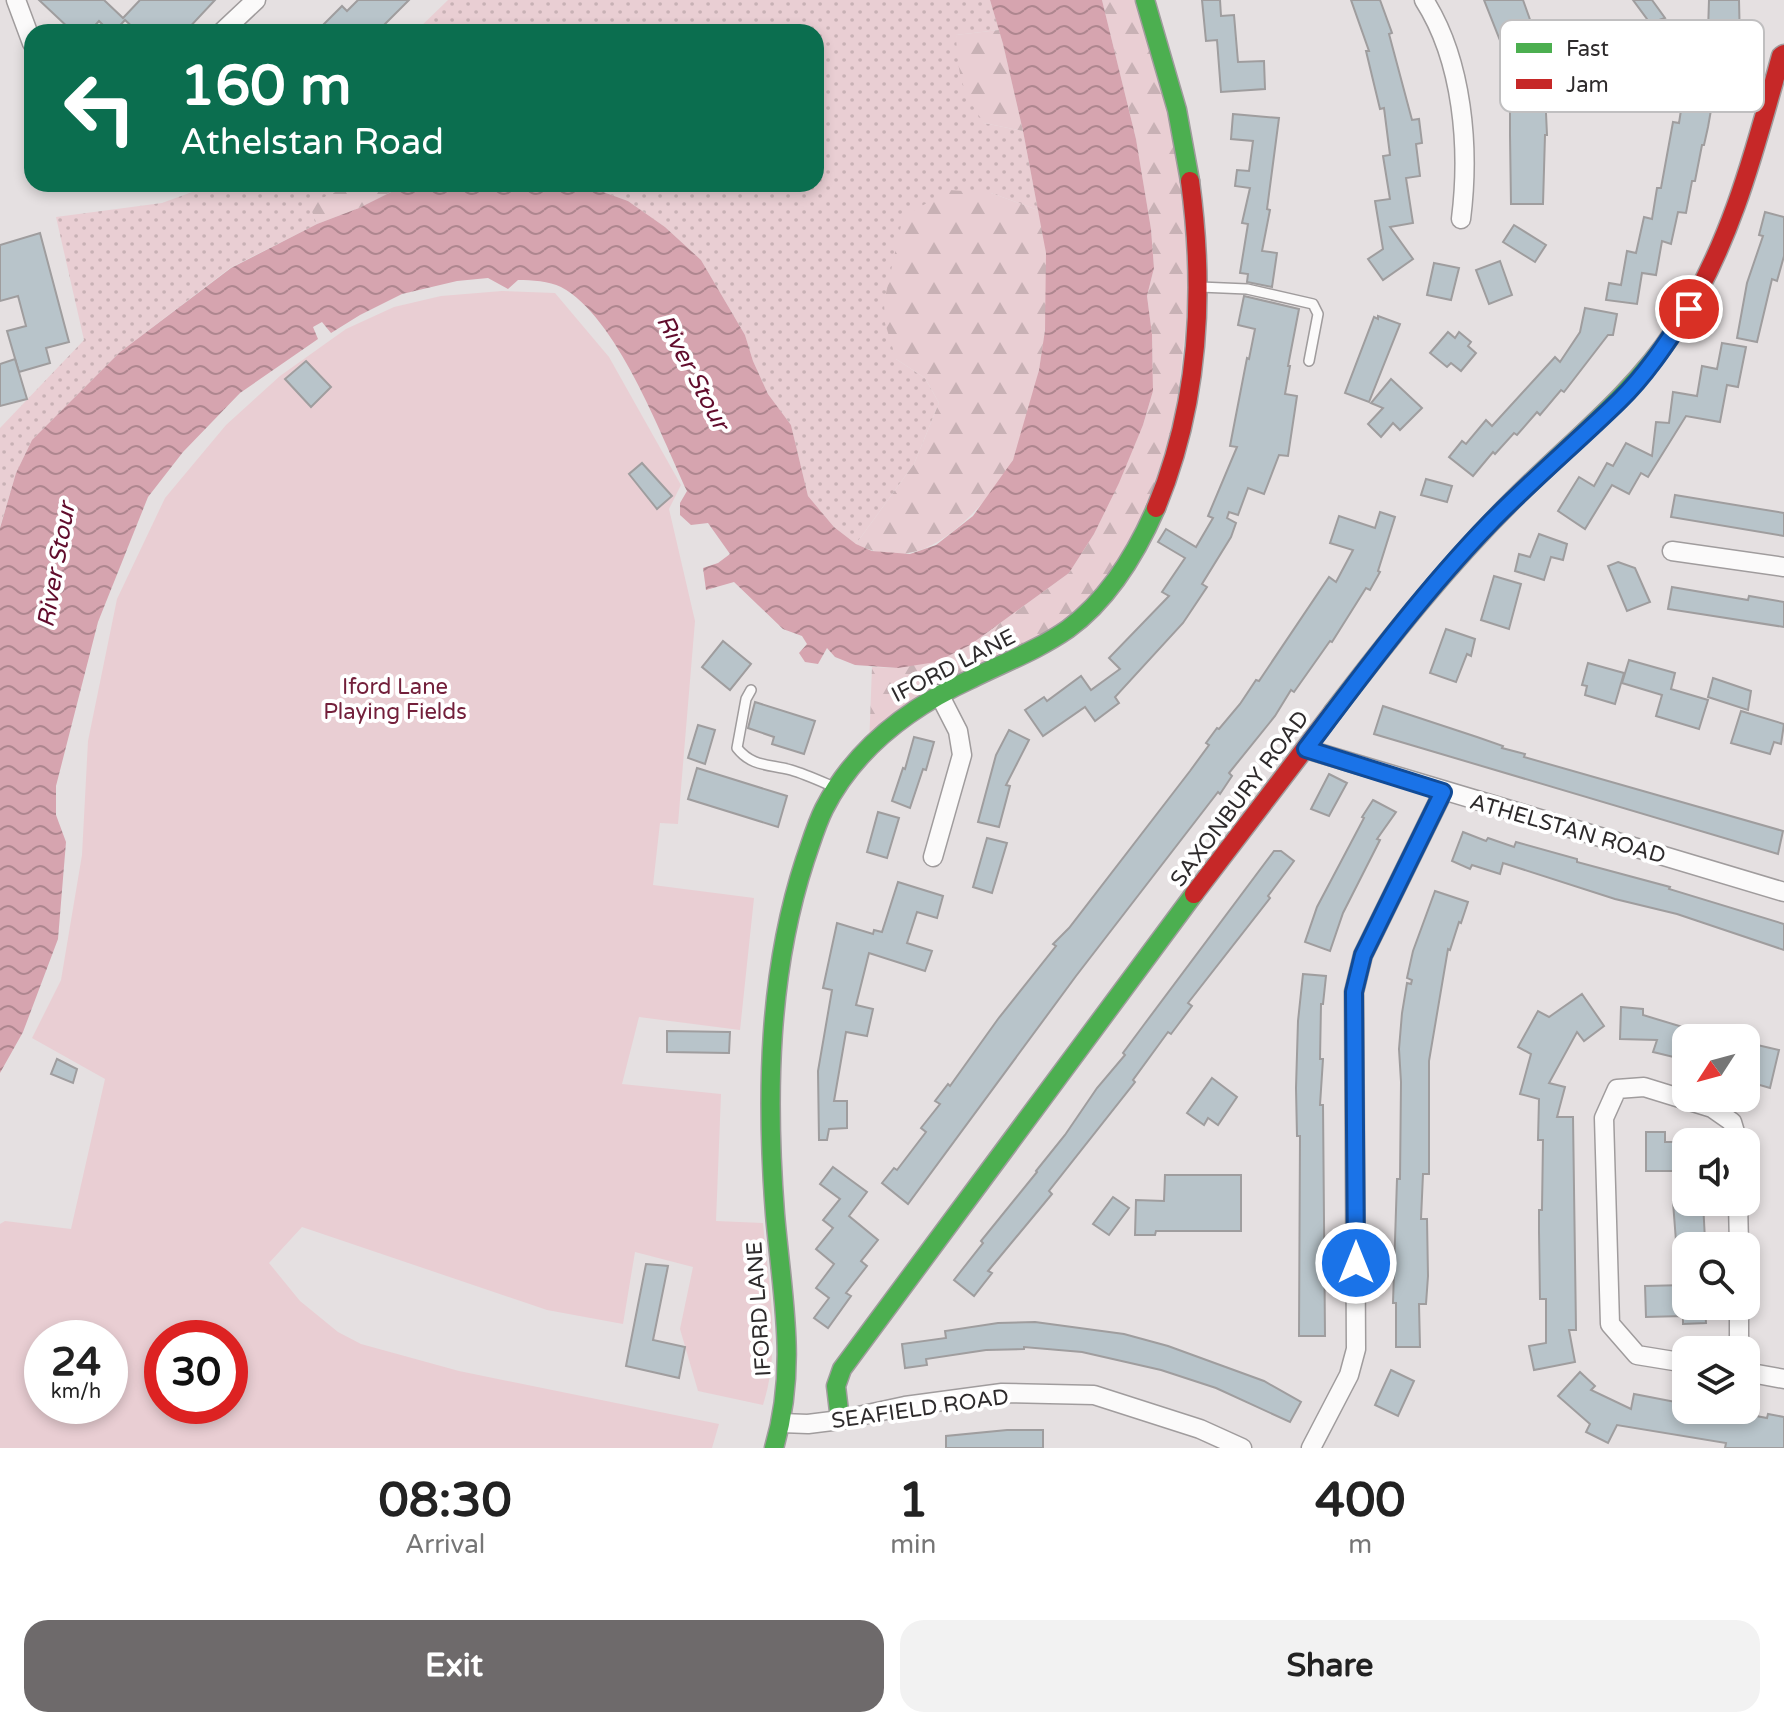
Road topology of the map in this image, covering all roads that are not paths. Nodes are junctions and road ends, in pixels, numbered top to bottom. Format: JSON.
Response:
{"nodes":[{"id":1,"x":16,"y":0,"type":"edge"},
{"id":2,"x":256,"y":0,"type":"edge"},
{"id":3,"x":1145,"y":0,"type":"edge"},
{"id":4,"x":1424,"y":0,"type":"edge"},
{"id":5,"x":25,"y":24,"type":"edge"},
{"id":6,"x":230,"y":24,"type":"edge"},
{"id":7,"x":1784,"y":54,"type":"edge"},
{"id":8,"x":1461,"y":219,"type":"dead end"},
{"id":9,"x":1197,"y":287,"type":"junction"},
{"id":10,"x":1309,"y":361,"type":"dead end"},
{"id":11,"x":1672,"y":551,"type":"dead end"},
{"id":12,"x":1784,"y":567,"type":"edge"},
{"id":13,"x":751,"y":690,"type":"dead end"},
{"id":14,"x":939,"y":694,"type":"junction"},
{"id":15,"x":1306,"y":749,"type":"junction"},
{"id":16,"x":837,"y":788,"type":"junction"},
{"id":17,"x":1443,"y":792,"type":"junction"},
{"id":18,"x":933,"y":857,"type":"dead end"},
{"id":19,"x":1784,"y":892,"type":"edge"},
{"id":20,"x":1734,"y":1128,"type":"edge"},
{"id":21,"x":1672,"y":1361,"type":"edge"},
{"id":22,"x":1760,"y":1375,"type":"edge"},
{"id":23,"x":1784,"y":1379,"type":"edge"},
{"id":24,"x":840,"y":1420,"type":"junction"},
{"id":25,"x":781,"y":1423,"type":"junction"},
{"id":26,"x":774,"y":1448,"type":"edge"},
{"id":27,"x":1242,"y":1448,"type":"edge"},
{"id":28,"x":1311,"y":1448,"type":"edge"}],
"edges":[{"from":1,"to":5,"type":"street"},
{"from":2,"to":6,"type":"street"},
{"from":3,"to":9,"type":"street","name":"IFORD LANE"},
{"from":4,"to":8,"type":"street"},
{"from":7,"to":15,"type":"street","name":"SAXONBURY ROAD"},
{"from":9,"to":10,"type":"lane"},
{"from":9,"to":14,"type":"street","name":"IFORD LANE"},
{"from":11,"to":12,"type":"street"},
{"from":13,"to":16,"type":"lane"},
{"from":14,"to":16,"type":"street","name":"IFORD LANE"},
{"from":14,"to":18,"type":"street"},
{"from":15,"to":17,"type":"street","name":"ATHELSTAN ROAD"},
{"from":15,"to":24,"type":"street","name":"SAXONBURY ROAD"},
{"from":16,"to":25,"type":"street","name":"IFORD LANE"},
{"from":17,"to":19,"type":"street","name":"ATHELSTAN ROAD"},
{"from":17,"to":28,"type":"street"},
{"from":20,"to":21,"type":"street"},
{"from":22,"to":23,"type":"street"},
{"from":24,"to":25,"type":"street","name":"SEAFIELD ROAD"},
{"from":24,"to":27,"type":"street","name":"SEAFIELD ROAD"},
{"from":25,"to":26,"type":"street","name":"IFORD LANE"}]}
